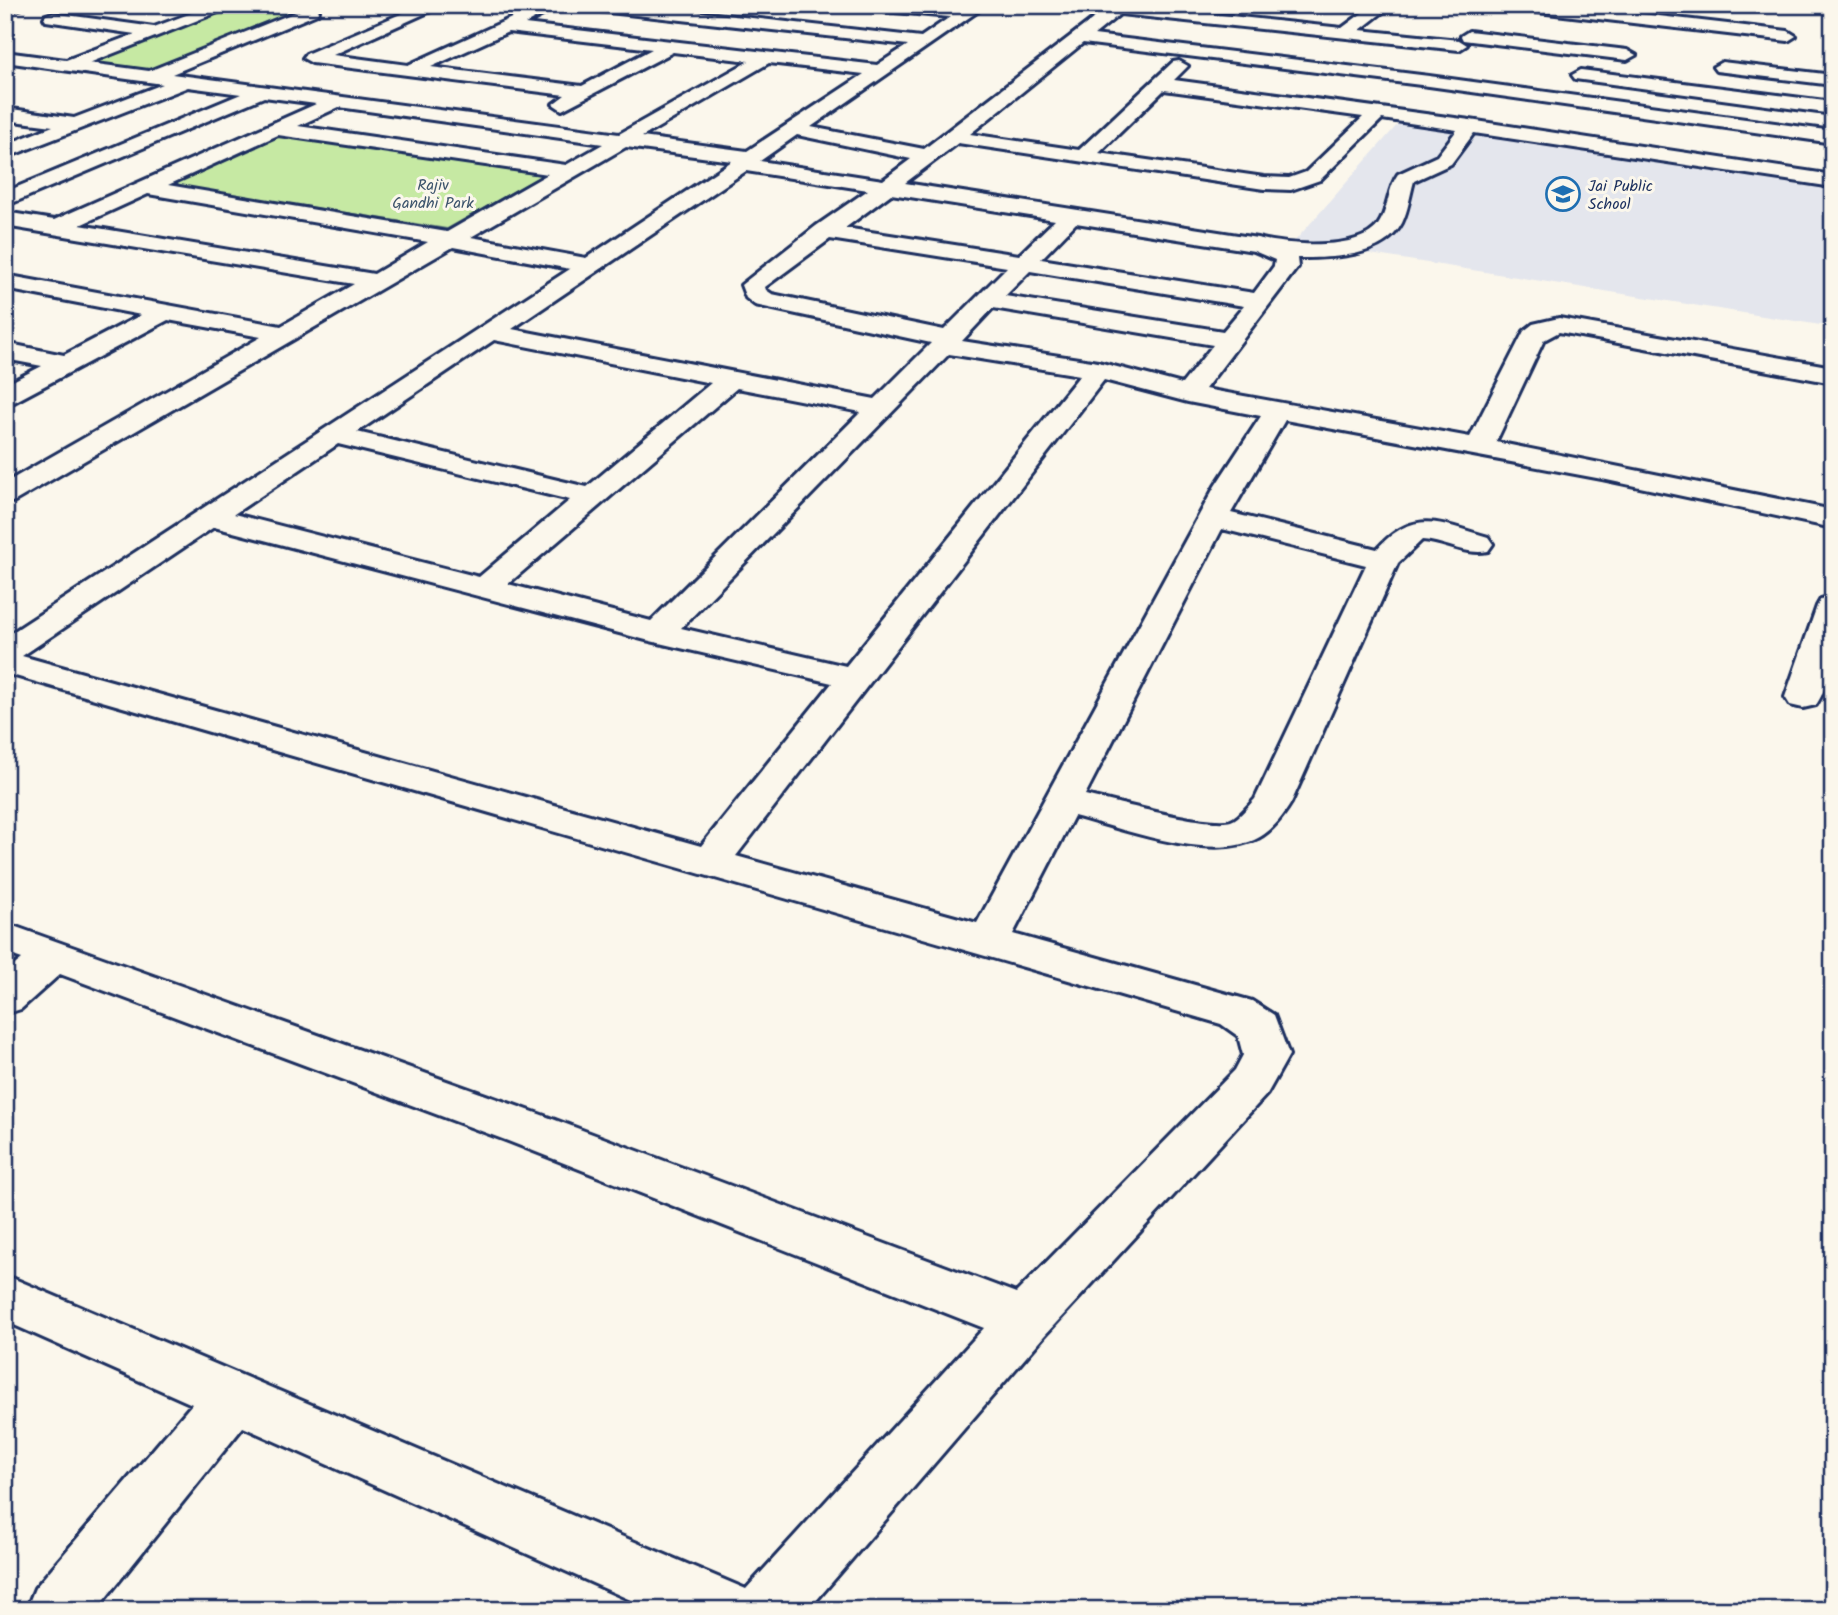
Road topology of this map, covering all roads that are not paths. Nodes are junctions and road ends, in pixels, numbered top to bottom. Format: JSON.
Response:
{"nodes":[{"id":1,"x":15,"y":5,"type":"edge"},
{"id":2,"x":228,"y":5,"type":"edge"},
{"id":3,"x":436,"y":5,"type":"edge"},
{"id":4,"x":554,"y":5,"type":"edge"},
{"id":5,"x":591,"y":5,"type":"edge"},
{"id":6,"x":872,"y":5,"type":"edge"},
{"id":7,"x":1080,"y":5,"type":"edge"},
{"id":8,"x":1241,"y":5,"type":"edge"},
{"id":9,"x":1384,"y":5,"type":"edge"},
{"id":10,"x":1521,"y":5,"type":"edge"},
{"id":11,"x":1623,"y":5,"type":"edge"},
{"id":12,"x":5,"y":7,"type":"edge"},
{"id":13,"x":276,"y":7,"type":"edge"},
{"id":14,"x":1676,"y":8,"type":"edge"},
{"id":15,"x":1116,"y":9,"type":"junction"},
{"id":16,"x":972,"y":10,"type":"edge"},
{"id":17,"x":362,"y":16,"type":"dead end"},
{"id":18,"x":52,"y":18,"type":"dead end"},
{"id":19,"x":719,"y":20,"type":"junction"},
{"id":20,"x":400,"y":21,"type":"junction"},
{"id":21,"x":1227,"y":21,"type":"junction"},
{"id":22,"x":1488,"y":21,"type":"dead end"},
{"id":23,"x":505,"y":27,"type":"junction"},
{"id":24,"x":156,"y":32,"type":"junction"},
{"id":25,"x":1345,"y":33,"type":"junction"},
{"id":26,"x":1079,"y":38,"type":"junction"},
{"id":27,"x":1464,"y":41,"type":"junction"},
{"id":28,"x":924,"y":43,"type":"junction"},
{"id":29,"x":670,"y":47,"type":"junction"},
{"id":30,"x":1193,"y":52,"type":"junction"},
{"id":31,"x":1781,"y":54,"type":"junction"},
{"id":32,"x":5,"y":57,"type":"edge"},
{"id":33,"x":766,"y":58,"type":"junction"},
{"id":34,"x":1649,"y":58,"type":"dead end"},
{"id":35,"x":1475,"y":61,"type":"dead end"},
{"id":36,"x":1442,"y":64,"type":"dead end"},
{"id":37,"x":67,"y":65,"type":"junction"},
{"id":38,"x":1704,"y":65,"type":"dead end"},
{"id":39,"x":409,"y":71,"type":"junction"},
{"id":40,"x":880,"y":71,"type":"junction"},
{"id":41,"x":1558,"y":72,"type":"dead end"},
{"id":42,"x":277,"y":73,"type":"dead end"},
{"id":43,"x":152,"y":76,"type":"junction"},
{"id":44,"x":1833,"y":80,"type":"edge"},
{"id":45,"x":186,"y":81,"type":"junction"},
{"id":46,"x":1429,"y":81,"type":"junction"},
{"id":47,"x":1160,"y":84,"type":"junction"},
{"id":48,"x":241,"y":88,"type":"junction"},
{"id":49,"x":262,"y":91,"type":"junction"},
{"id":50,"x":584,"y":92,"type":"junction"},
{"id":51,"x":338,"y":101,"type":"junction"},
{"id":52,"x":1833,"y":108,"type":"edge"},
{"id":53,"x":1378,"y":113,"type":"junction"},
{"id":54,"x":5,"y":114,"type":"edge"},
{"id":55,"x":80,"y":125,"type":"junction"},
{"id":56,"x":520,"y":126,"type":"junction"},
{"id":57,"x":1470,"y":127,"type":"junction"},
{"id":58,"x":5,"y":128,"type":"edge"},
{"id":59,"x":277,"y":129,"type":"junction"},
{"id":60,"x":794,"y":129,"type":"junction"},
{"id":61,"x":50,"y":135,"type":"junction"},
{"id":62,"x":954,"y":136,"type":"junction"},
{"id":63,"x":1833,"y":137,"type":"edge"},
{"id":64,"x":621,"y":140,"type":"junction"},
{"id":65,"x":927,"y":156,"type":"junction"},
{"id":66,"x":1084,"y":156,"type":"junction"},
{"id":67,"x":747,"y":161,"type":"junction"},
{"id":68,"x":14,"y":163,"type":"edge"},
{"id":69,"x":567,"y":171,"type":"junction"},
{"id":70,"x":66,"y":174,"type":"junction"},
{"id":71,"x":1833,"y":181,"type":"edge"},
{"id":72,"x":884,"y":186,"type":"junction"},
{"id":73,"x":143,"y":187,"type":"junction"},
{"id":74,"x":5,"y":200,"type":"edge"},
{"id":75,"x":1071,"y":216,"type":"junction"},
{"id":76,"x":5,"y":219,"type":"edge"},
{"id":77,"x":55,"y":228,"type":"junction"},
{"id":78,"x":824,"y":231,"type":"junction"},
{"id":79,"x":447,"y":239,"type":"junction"},
{"id":80,"x":1277,"y":251,"type":"junction"},
{"id":81,"x":1025,"y":262,"type":"junction"},
{"id":82,"x":590,"y":266,"type":"junction"},
{"id":83,"x":376,"y":281,"type":"junction"},
{"id":84,"x":5,"y":282,"type":"edge"},
{"id":85,"x":987,"y":300,"type":"junction"},
{"id":86,"x":1259,"y":301,"type":"junction"},
{"id":87,"x":164,"y":312,"type":"junction"},
{"id":88,"x":490,"y":332,"type":"junction"},
{"id":89,"x":284,"y":334,"type":"junction"},
{"id":90,"x":1229,"y":340,"type":"junction"},
{"id":91,"x":946,"y":342,"type":"junction"},
{"id":92,"x":5,"y":351,"type":"edge"},
{"id":93,"x":66,"y":363,"type":"junction"},
{"id":94,"x":1098,"y":370,"type":"junction"},
{"id":95,"x":1833,"y":375,"type":"edge"},
{"id":96,"x":731,"y":379,"type":"junction"},
{"id":97,"x":1188,"y":394,"type":"junction"},
{"id":98,"x":5,"y":396,"type":"edge"},
{"id":99,"x":881,"y":408,"type":"junction"},
{"id":100,"x":1278,"y":410,"type":"junction"},
{"id":101,"x":334,"y":435,"type":"junction"},
{"id":102,"x":1479,"y":447,"type":"junction"},
{"id":103,"x":5,"y":495,"type":"edge"},
{"id":104,"x":593,"y":497,"type":"junction"},
{"id":105,"x":210,"y":517,"type":"junction"},
{"id":106,"x":1213,"y":518,"type":"junction"},
{"id":107,"x":1833,"y":519,"type":"edge"},
{"id":108,"x":1477,"y":544,"type":"dead end"},
{"id":109,"x":1384,"y":561,"type":"junction"},
{"id":110,"x":485,"y":588,"type":"junction"},
{"id":111,"x":1833,"y":606,"type":"edge"},
{"id":112,"x":658,"y":633,"type":"junction"},
{"id":113,"x":5,"y":652,"type":"edge"},
{"id":114,"x":5,"y":662,"type":"edge"},
{"id":115,"x":855,"y":678,"type":"junction"},
{"id":116,"x":1803,"y":697,"type":"dead end"},
{"id":117,"x":1062,"y":801,"type":"junction"},
{"id":118,"x":710,"y":862,"type":"junction"},
{"id":119,"x":5,"y":937,"type":"edge"},
{"id":120,"x":988,"y":941,"type":"junction"},
{"id":121,"x":54,"y":955,"type":"junction"},
{"id":122,"x":5,"y":998,"type":"edge"},
{"id":123,"x":5,"y":1297,"type":"edge"},
{"id":124,"x":1025,"y":1320,"type":"junction"},
{"id":125,"x":233,"y":1396,"type":"junction"},
{"id":126,"x":57,"y":1610,"type":"edge"},
{"id":127,"x":724,"y":1610,"type":"edge"},
{"id":128,"x":768,"y":1610,"type":"edge"}],
"edges":[{"from":1,"to":12,"type":"street"},
{"from":2,"to":24,"type":"street"},
{"from":3,"to":20,"type":"street"},
{"from":4,"to":23,"type":"street"},
{"from":5,"to":19,"type":"street"},
{"from":6,"to":16,"type":"street"},
{"from":7,"to":15,"type":"street"},
{"from":8,"to":21,"type":"street"},
{"from":9,"to":25,"type":"street"},
{"from":10,"to":31,"type":"street"},
{"from":11,"to":14,"type":"street"},
{"from":13,"to":43,"type":"street"},
{"from":14,"to":31,"type":"street"},
{"from":15,"to":21,"type":"street"},
{"from":15,"to":26,"type":"street"},
{"from":16,"to":28,"type":"street"},
{"from":17,"to":20,"type":"street"},
{"from":18,"to":24,"type":"street"},
{"from":19,"to":28,"type":"street"},
{"from":19,"to":29,"type":"street"},
{"from":20,"to":39,"type":"street"},
{"from":21,"to":25,"type":"street"},
{"from":22,"to":27,"type":"street"},
{"from":23,"to":29,"type":"street"},
{"from":23,"to":39,"type":"street"},
{"from":24,"to":37,"type":"street"},
{"from":25,"to":27,"type":"street"},
{"from":26,"to":30,"type":"street"},
{"from":26,"to":62,"type":"street"},
{"from":27,"to":34,"type":"street"},
{"from":27,"to":35,"type":"street"},
{"from":28,"to":40,"type":"street"},
{"from":29,"to":33,"type":"street"},
{"from":29,"to":50,"type":"street"},
{"from":30,"to":46,"type":"street"},
{"from":30,"to":47,"type":"street"},
{"from":31,"to":38,"type":"street"},
{"from":31,"to":44,"type":"street"},
{"from":32,"to":37,"type":"street"},
{"from":33,"to":40,"type":"street"},
{"from":33,"to":64,"type":"street"},
{"from":36,"to":46,"type":"street"},
{"from":37,"to":43,"type":"street"},
{"from":39,"to":50,"type":"street"},
{"from":40,"to":60,"type":"street"},
{"from":41,"to":52,"type":"street"},
{"from":42,"to":48,"type":"street"},
{"from":43,"to":45,"type":"street"},
{"from":45,"to":48,"type":"street"},
{"from":45,"to":55,"type":"street"},
{"from":46,"to":63,"type":"street"},
{"from":47,"to":53,"type":"street"},
{"from":47,"to":66,"type":"street"},
{"from":48,"to":49,"type":"street"},
{"from":49,"to":51,"type":"street"},
{"from":49,"to":70,"type":"street"},
{"from":50,"to":56,"type":"street"},
{"from":51,"to":56,"type":"street"},
{"from":51,"to":59,"type":"street"},
{"from":53,"to":57,"type":"street"},
{"from":53,"to":66,"type":"street"},
{"from":54,"to":55,"type":"street"},
{"from":55,"to":61,"type":"street"},
{"from":56,"to":64,"type":"street"},
{"from":57,"to":71,"type":"street"},
{"from":57,"to":80,"type":"street"},
{"from":58,"to":61,"type":"street"},
{"from":59,"to":69,"type":"street"},
{"from":59,"to":73,"type":"street"},
{"from":60,"to":65,"type":"street"},
{"from":60,"to":67,"type":"street"},
{"from":61,"to":68,"type":"street"},
{"from":62,"to":65,"type":"street"},
{"from":62,"to":66,"type":"street"},
{"from":64,"to":67,"type":"street"},
{"from":64,"to":69,"type":"street"},
{"from":65,"to":72,"type":"street"},
{"from":67,"to":72,"type":"street"},
{"from":67,"to":82,"type":"street"},
{"from":68,"to":70,"type":"street"},
{"from":69,"to":79,"type":"street"},
{"from":70,"to":74,"type":"street"},
{"from":72,"to":75,"type":"street"},
{"from":72,"to":78,"type":"street"},
{"from":73,"to":77,"type":"street"},
{"from":73,"to":79,"type":"street"},
{"from":75,"to":80,"type":"street"},
{"from":75,"to":81,"type":"street"},
{"from":76,"to":77,"type":"street"},
{"from":77,"to":83,"type":"street"},
{"from":78,"to":81,"type":"street"},
{"from":78,"to":91,"type":"street"},
{"from":79,"to":82,"type":"street"},
{"from":79,"to":83,"type":"street"},
{"from":80,"to":86,"type":"street"},
{"from":81,"to":85,"type":"street"},
{"from":81,"to":86,"type":"street"},
{"from":82,"to":88,"type":"street"},
{"from":83,"to":89,"type":"street"},
{"from":84,"to":87,"type":"street"},
{"from":85,"to":90,"type":"street"},
{"from":85,"to":91,"type":"street"},
{"from":86,"to":90,"type":"street"},
{"from":87,"to":89,"type":"street"},
{"from":87,"to":93,"type":"street"},
{"from":88,"to":96,"type":"street"},
{"from":88,"to":101,"type":"street"},
{"from":89,"to":103,"type":"street"},
{"from":90,"to":97,"type":"street"},
{"from":91,"to":94,"type":"street"},
{"from":91,"to":99,"type":"street"},
{"from":92,"to":93,"type":"street"},
{"from":93,"to":98,"type":"street"},
{"from":94,"to":97,"type":"street"},
{"from":94,"to":115,"type":"street"},
{"from":95,"to":102,"type":"street"},
{"from":96,"to":99,"type":"street"},
{"from":96,"to":104,"type":"street"},
{"from":97,"to":100,"type":"street"},
{"from":99,"to":112,"type":"street"},
{"from":100,"to":102,"type":"street"},
{"from":100,"to":106,"type":"street"},
{"from":101,"to":104,"type":"street"},
{"from":101,"to":105,"type":"street"},
{"from":102,"to":107,"type":"street"},
{"from":104,"to":110,"type":"street"},
{"from":105,"to":110,"type":"street"},
{"from":105,"to":113,"type":"street"},
{"from":106,"to":109,"type":"street"},
{"from":106,"to":117,"type":"street"},
{"from":108,"to":109,"type":"street"},
{"from":109,"to":117,"type":"street"},
{"from":110,"to":112,"type":"street"},
{"from":111,"to":116,"type":"street"},
{"from":112,"to":115,"type":"street"},
{"from":114,"to":118,"type":"street"},
{"from":115,"to":118,"type":"street"},
{"from":117,"to":120,"type":"street"},
{"from":118,"to":120,"type":"street"},
{"from":119,"to":121,"type":"street"},
{"from":120,"to":124,"type":"street"},
{"from":121,"to":122,"type":"street"},
{"from":121,"to":124,"type":"street"},
{"from":123,"to":125,"type":"street"},
{"from":124,"to":128,"type":"street"},
{"from":125,"to":126,"type":"street"},
{"from":125,"to":127,"type":"street"}]}
